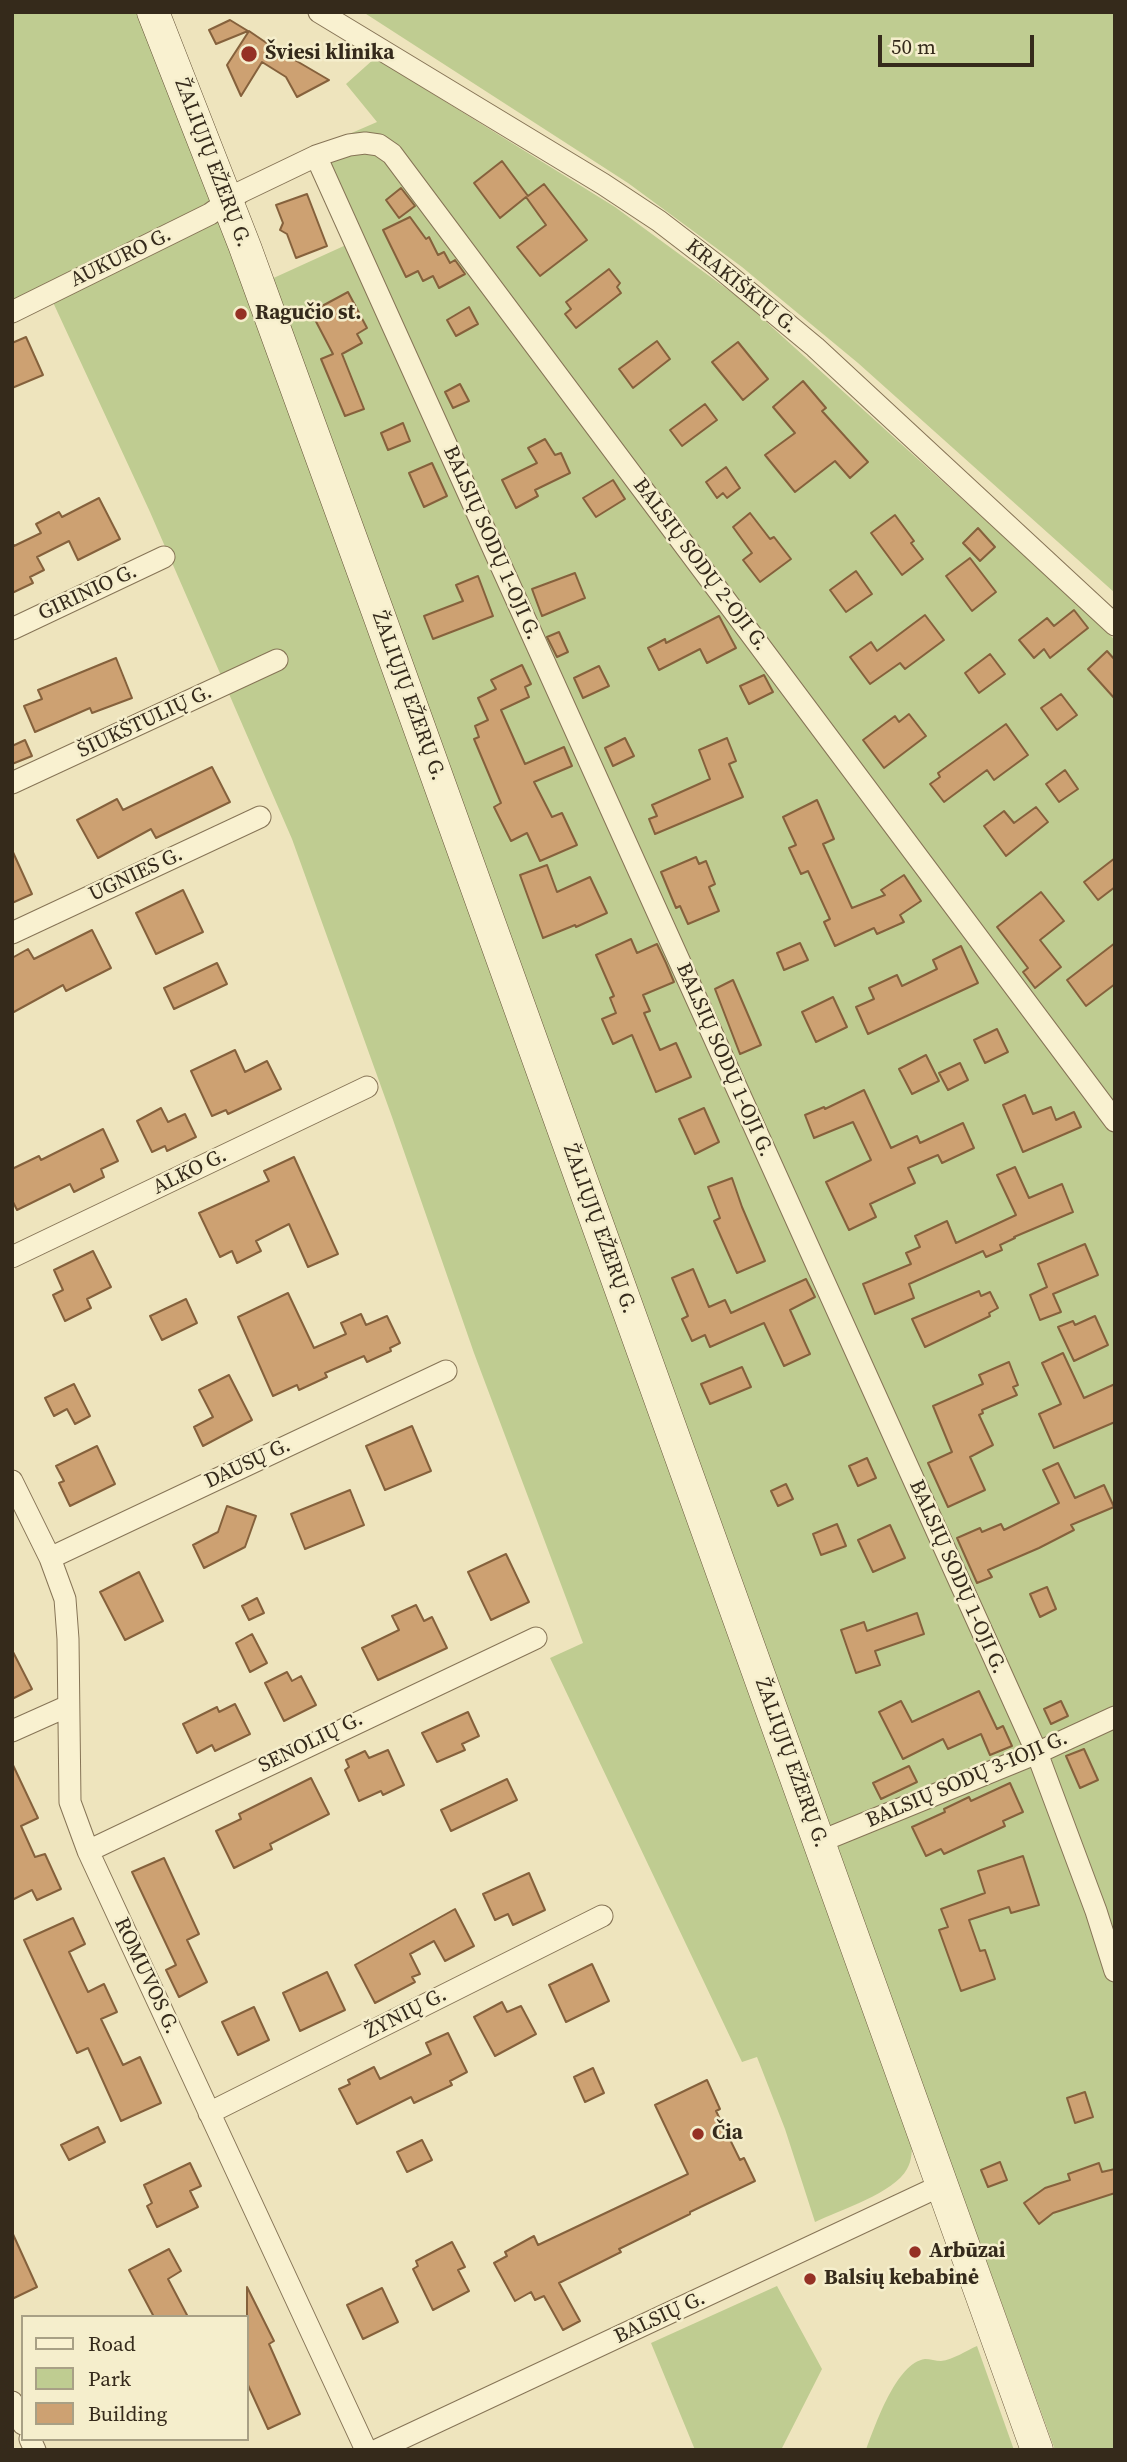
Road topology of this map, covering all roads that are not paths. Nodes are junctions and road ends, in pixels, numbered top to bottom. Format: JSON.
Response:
{"nodes":[{"id":1,"x":153,"y":12,"type":"edge"},
{"id":2,"x":319,"y":12,"type":"edge"},
{"id":3,"x":316,"y":156,"type":"junction"},
{"id":4,"x":227,"y":200,"type":"junction"},
{"id":5,"x":12,"y":312,"type":"edge"},
{"id":6,"x":164,"y":557,"type":"dead end"},
{"id":7,"x":1115,"y":625,"type":"edge"},
{"id":8,"x":12,"y":629,"type":"edge"},
{"id":9,"x":277,"y":660,"type":"dead end"},
{"id":10,"x":12,"y":783,"type":"edge"},
{"id":11,"x":260,"y":817,"type":"dead end"},
{"id":12,"x":12,"y":933,"type":"edge"},
{"id":13,"x":367,"y":1087,"type":"dead end"},
{"id":14,"x":1115,"y":1121,"type":"edge"},
{"id":15,"x":12,"y":1257,"type":"edge"},
{"id":16,"x":446,"y":1371,"type":"dead end"},
{"id":17,"x":12,"y":1481,"type":"edge"},
{"id":18,"x":50,"y":1558,"type":"junction"},
{"id":19,"x":536,"y":1638,"type":"dead end"},
{"id":20,"x":68,"y":1706,"type":"junction"},
{"id":21,"x":1115,"y":1717,"type":"edge"},
{"id":22,"x":12,"y":1731,"type":"edge"},
{"id":23,"x":1037,"y":1753,"type":"junction"},
{"id":24,"x":819,"y":1842,"type":"junction"},
{"id":25,"x":88,"y":1851,"type":"junction"},
{"id":26,"x":602,"y":1916,"type":"dead end"},
{"id":27,"x":1115,"y":1971,"type":"edge"},
{"id":28,"x":209,"y":2113,"type":"junction"},
{"id":29,"x":942,"y":2185,"type":"junction"},
{"id":30,"x":12,"y":2402,"type":"edge"},
{"id":31,"x":21,"y":2420,"type":"edge"},
{"id":32,"x":366,"y":2450,"type":"edge"},
{"id":33,"x":377,"y":2450,"type":"edge"},
{"id":34,"x":1037,"y":2450,"type":"edge"}],
"edges":[{"from":1,"to":4,"type":"main road","name":"ŽALIŲJŲ EŽERŲ G."},
{"from":2,"to":7,"type":"street","name":"KRAKIŠKIŲ G."},
{"from":3,"to":4,"type":"street","name":"BALSIŲ SODŲ 2-OJI G."},
{"from":3,"to":14,"type":"street","name":"BALSIŲ SODŲ 2-OJI G."},
{"from":3,"to":23,"type":"street","name":"BALSIŲ SODŲ 1-OJI G."},
{"from":4,"to":5,"type":"street","name":"AUKURO G."},
{"from":4,"to":24,"type":"main road","name":"ŽALIŲJŲ EŽERŲ G."},
{"from":6,"to":8,"type":"street","name":"GIRINIO G."},
{"from":9,"to":10,"type":"street","name":"ŠIUKŠTULIŲ G."},
{"from":11,"to":12,"type":"street","name":"UGNIES G."},
{"from":13,"to":15,"type":"street","name":"ALKO G."},
{"from":16,"to":18,"type":"street","name":"DAUSŲ G."},
{"from":17,"to":18,"type":"street","name":"ROMUVOS G."},
{"from":18,"to":20,"type":"street","name":"ROMUVOS G."},
{"from":19,"to":25,"type":"street","name":"SENOLIŲ G."},
{"from":20,"to":22,"type":"street"},
{"from":20,"to":25,"type":"street","name":"ROMUVOS G."},
{"from":21,"to":23,"type":"street","name":"BALSIŲ SODŲ 3-IOJI G."},
{"from":23,"to":24,"type":"street","name":"BALSIŲ SODŲ 3-IOJI G."},
{"from":23,"to":27,"type":"street","name":"BALSIŲ SODŲ 1-OJI G."},
{"from":24,"to":29,"type":"main road","name":"ŽALIŲJŲ EŽERŲ G."},
{"from":25,"to":28,"type":"street","name":"ROMUVOS G."},
{"from":26,"to":28,"type":"street","name":"ŽYNIŲ G."},
{"from":28,"to":32,"type":"street","name":"ROMUVOS G."},
{"from":29,"to":33,"type":"street","name":"BALSIŲ G."},
{"from":29,"to":34,"type":"main road","name":"ŽALIŲJŲ EŽERŲ G."},
{"from":30,"to":31,"type":"street"}]}
